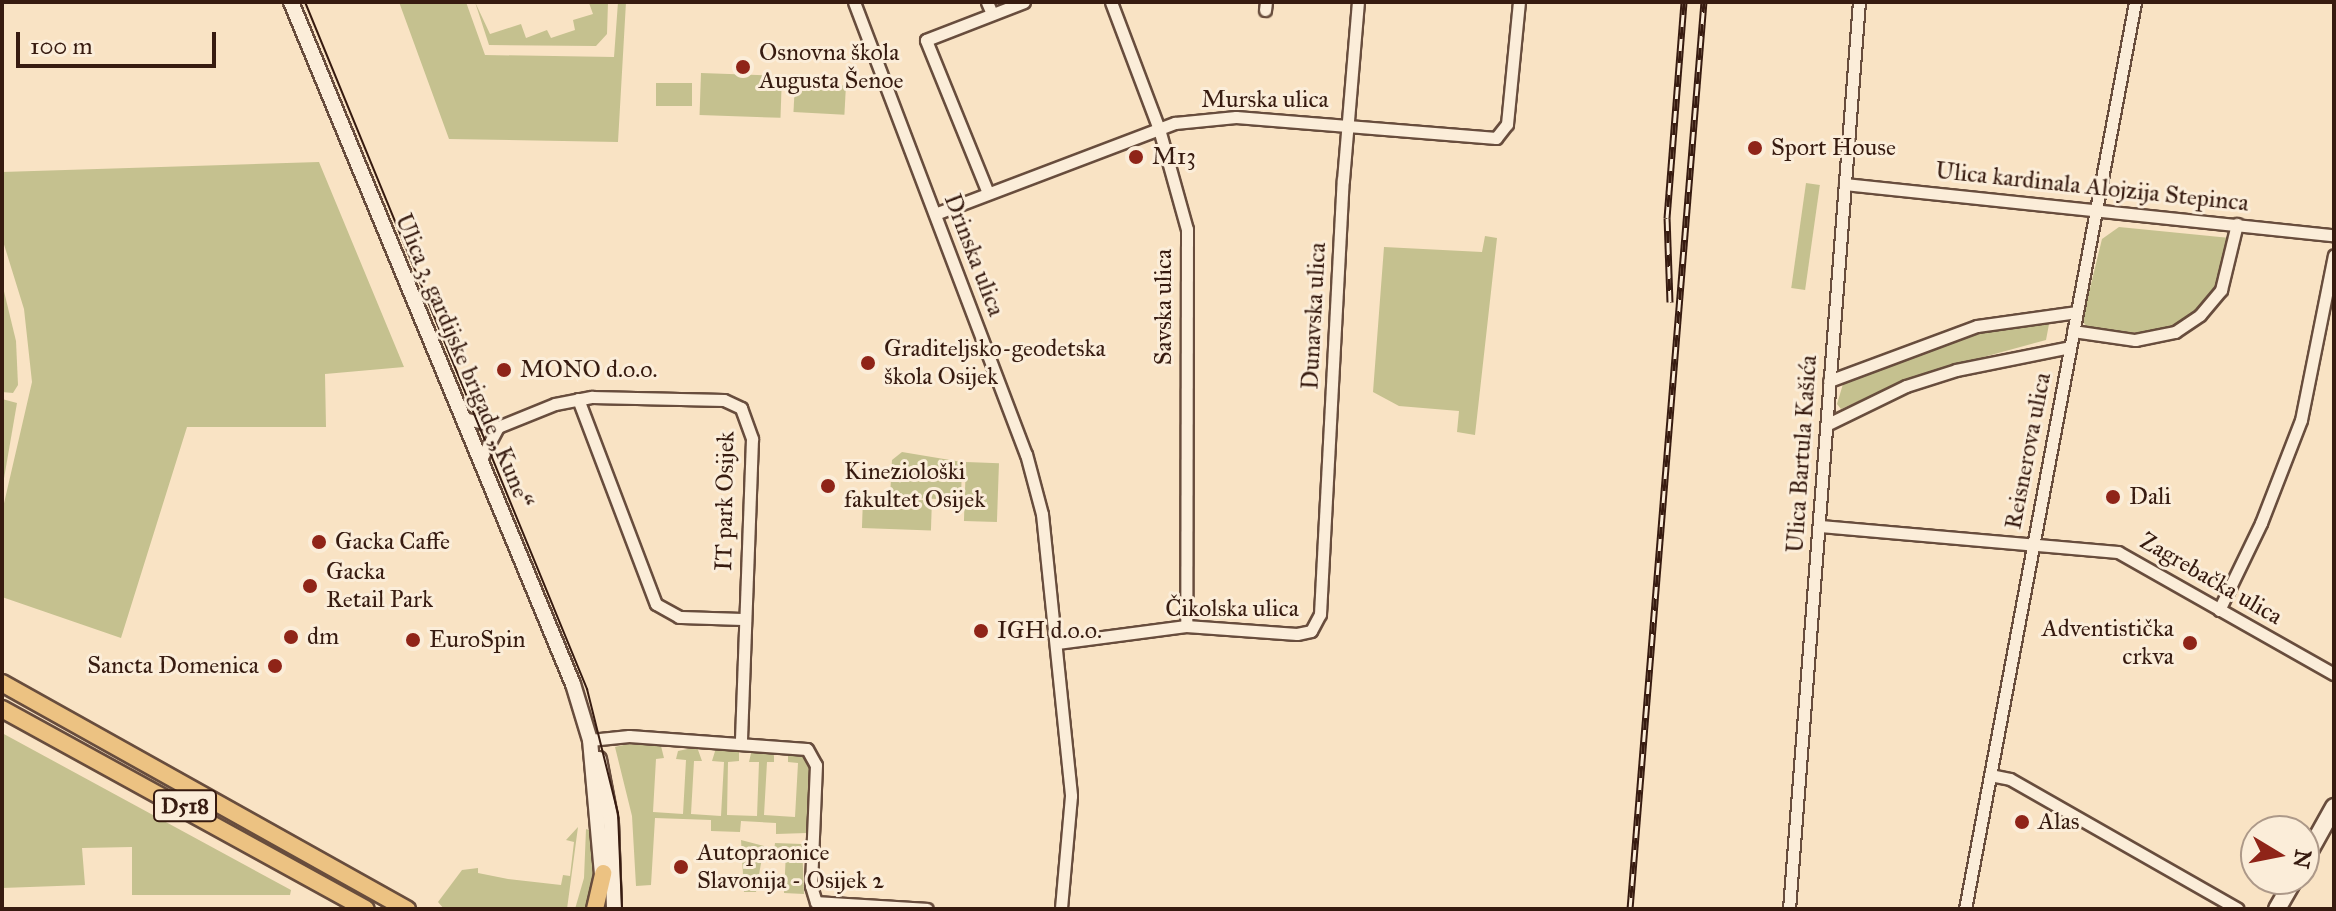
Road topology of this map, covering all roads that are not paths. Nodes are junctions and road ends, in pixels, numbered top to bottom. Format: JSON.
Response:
{"nodes":[{"id":1,"x":291,"y":2,"type":"edge"},
{"id":2,"x":854,"y":2,"type":"edge"},
{"id":3,"x":987,"y":2,"type":"edge"},
{"id":4,"x":1024,"y":2,"type":"edge"},
{"id":5,"x":1111,"y":2,"type":"edge"},
{"id":6,"x":1358,"y":2,"type":"edge"},
{"id":7,"x":1519,"y":2,"type":"edge"},
{"id":8,"x":1859,"y":2,"type":"edge"},
{"id":9,"x":2135,"y":2,"type":"edge"},
{"id":10,"x":992,"y":14,"type":"junction"},
{"id":11,"x":1347,"y":123,"type":"junction"},
{"id":12,"x":1159,"y":129,"type":"junction"},
{"id":13,"x":1845,"y":184,"type":"junction"},
{"id":14,"x":988,"y":193,"type":"junction"},
{"id":15,"x":2096,"y":209,"type":"junction"},
{"id":16,"x":935,"y":214,"type":"junction"},
{"id":17,"x":2237,"y":224,"type":"junction"},
{"id":18,"x":2334,"y":235,"type":"edge"},
{"id":19,"x":2334,"y":255,"type":"edge"},
{"id":20,"x":2077,"y":312,"type":"junction"},
{"id":21,"x":2073,"y":331,"type":"junction"},
{"id":22,"x":2070,"y":347,"type":"junction"},
{"id":23,"x":1829,"y":381,"type":"junction"},
{"id":24,"x":578,"y":399,"type":"junction"},
{"id":25,"x":464,"y":418,"type":"junction"},
{"id":26,"x":1826,"y":425,"type":"junction"},
{"id":27,"x":498,"y":427,"type":"junction"},
{"id":28,"x":481,"y":459,"type":"junction"},
{"id":29,"x":1820,"y":526,"type":"junction"},
{"id":30,"x":2033,"y":544,"type":"junction"},
{"id":31,"x":2219,"y":610,"type":"junction"},
{"id":32,"x":744,"y":619,"type":"junction"},
{"id":33,"x":1186,"y":626,"type":"junction"},
{"id":34,"x":1311,"y":631,"type":"joint"},
{"id":35,"x":1057,"y":643,"type":"junction"},
{"id":36,"x":2334,"y":674,"type":"edge"},
{"id":37,"x":3,"y":684,"type":"edge"},
{"id":38,"x":2,"y":709,"type":"edge"},
{"id":39,"x":590,"y":740,"type":"junction"},
{"id":40,"x":741,"y":741,"type":"junction"},
{"id":41,"x":1990,"y":775,"type":"junction"},
{"id":42,"x":2334,"y":807,"type":"edge"},
{"id":43,"x":2320,"y":832,"type":"edge"},
{"id":44,"x":603,"y":873,"type":"junction"},
{"id":45,"x":366,"y":909,"type":"edge"},
{"id":46,"x":407,"y":909,"type":"edge"},
{"id":47,"x":595,"y":909,"type":"edge"},
{"id":48,"x":602,"y":909,"type":"edge"},
{"id":49,"x":614,"y":909,"type":"edge"},
{"id":50,"x":927,"y":909,"type":"edge"},
{"id":51,"x":1061,"y":909,"type":"edge"},
{"id":52,"x":1789,"y":909,"type":"edge"},
{"id":53,"x":1965,"y":909,"type":"edge"},
{"id":54,"x":2238,"y":909,"type":"edge"}],
"edges":[{"from":1,"to":25,"type":"street","name":"Ulica 3. gardijske brigade „Kune“"},
{"from":2,"to":16,"type":"street","name":"Drinska ulica"},
{"from":3,"to":10,"type":"street"},
{"from":4,"to":10,"type":"street"},
{"from":5,"to":12,"type":"street","name":"Savska ulica"},
{"from":6,"to":11,"type":"street","name":"Dunavska ulica"},
{"from":7,"to":11,"type":"street","name":"Murska ulica"},
{"from":8,"to":13,"type":"street","name":"Ulica Bartula Kašića"},
{"from":9,"to":15,"type":"street","name":"Reisnerova ulica"},
{"from":10,"to":14,"type":"street"},
{"from":11,"to":12,"type":"street","name":"Murska ulica"},
{"from":11,"to":34,"type":"street","name":"Dunavska ulica"},
{"from":12,"to":14,"type":"street","name":"Murska ulica"},
{"from":12,"to":33,"type":"street","name":"Savska ulica"},
{"from":13,"to":15,"type":"street","name":"Ulica kardinala Alojzija Stepinca"},
{"from":13,"to":23,"type":"street","name":"Ulica Bartula Kašića"},
{"from":14,"to":16,"type":"street","name":"Murska ulica"},
{"from":15,"to":17,"type":"street","name":"Ulica kardinala Alojzija Stepinca"},
{"from":15,"to":20,"type":"street","name":"Reisnerova ulica"},
{"from":16,"to":35,"type":"street","name":"Drinska ulica"},
{"from":17,"to":18,"type":"street","name":"Ulica kardinala Alojzija Stepinca"},
{"from":17,"to":21,"type":"street"},
{"from":19,"to":31,"type":"street"},
{"from":20,"to":21,"type":"street","name":"Reisnerova ulica"},
{"from":20,"to":23,"type":"street"},
{"from":21,"to":22,"type":"street","name":"Reisnerova ulica"},
{"from":22,"to":26,"type":"street"},
{"from":22,"to":30,"type":"street","name":"Reisnerova ulica"},
{"from":23,"to":26,"type":"street","name":"Ulica Bartula Kašića"},
{"from":24,"to":27,"type":"street","name":"IT park Osijek"},
{"from":24,"to":32,"type":"street"},
{"from":24,"to":32,"type":"street","name":"IT park Osijek"},
{"from":25,"to":27,"type":"street"},
{"from":25,"to":28,"type":"street","name":"Ulica 3. gardijske brigade „Kune“"},
{"from":26,"to":29,"type":"street","name":"Ulica Bartula Kašića"},
{"from":27,"to":28,"type":"street"},
{"from":28,"to":39,"type":"street","name":"Ulica 3. gardijske brigade „Kune“"},
{"from":29,"to":30,"type":"street","name":"Zagrebačka ulica"},
{"from":29,"to":52,"type":"street","name":"Ulica Bartula Kašića"},
{"from":30,"to":31,"type":"street","name":"Zagrebačka ulica"},
{"from":30,"to":41,"type":"street","name":"Reisnerova ulica"},
{"from":31,"to":36,"type":"street","name":"Zagrebačka ulica"},
{"from":32,"to":40,"type":"street","name":"IT park Osijek"},
{"from":33,"to":34,"type":"street","name":"Čikolska ulica"},
{"from":33,"to":35,"type":"street","name":"Čikolska ulica"},
{"from":35,"to":51,"type":"street","name":"Drinska ulica"},
{"from":37,"to":46,"type":"main road","number":"D518"},
{"from":38,"to":45,"type":"main road","number":"D518"},
{"from":39,"to":40,"type":"street"},
{"from":39,"to":44,"type":"street","name":"Ulica 3. gardijske brigade „Kune“"},
{"from":39,"to":49,"type":"street","name":"Ulica 3. gardijske brigade „Kune“"},
{"from":40,"to":50,"type":"street"},
{"from":41,"to":53,"type":"street","name":"Reisnerova ulica"},
{"from":41,"to":54,"type":"street"},
{"from":42,"to":43,"type":"main road"},
{"from":44,"to":47,"type":"main road"},
{"from":44,"to":48,"type":"street","name":"Ulica 3. gardijske brigade „Kune“"}]}
